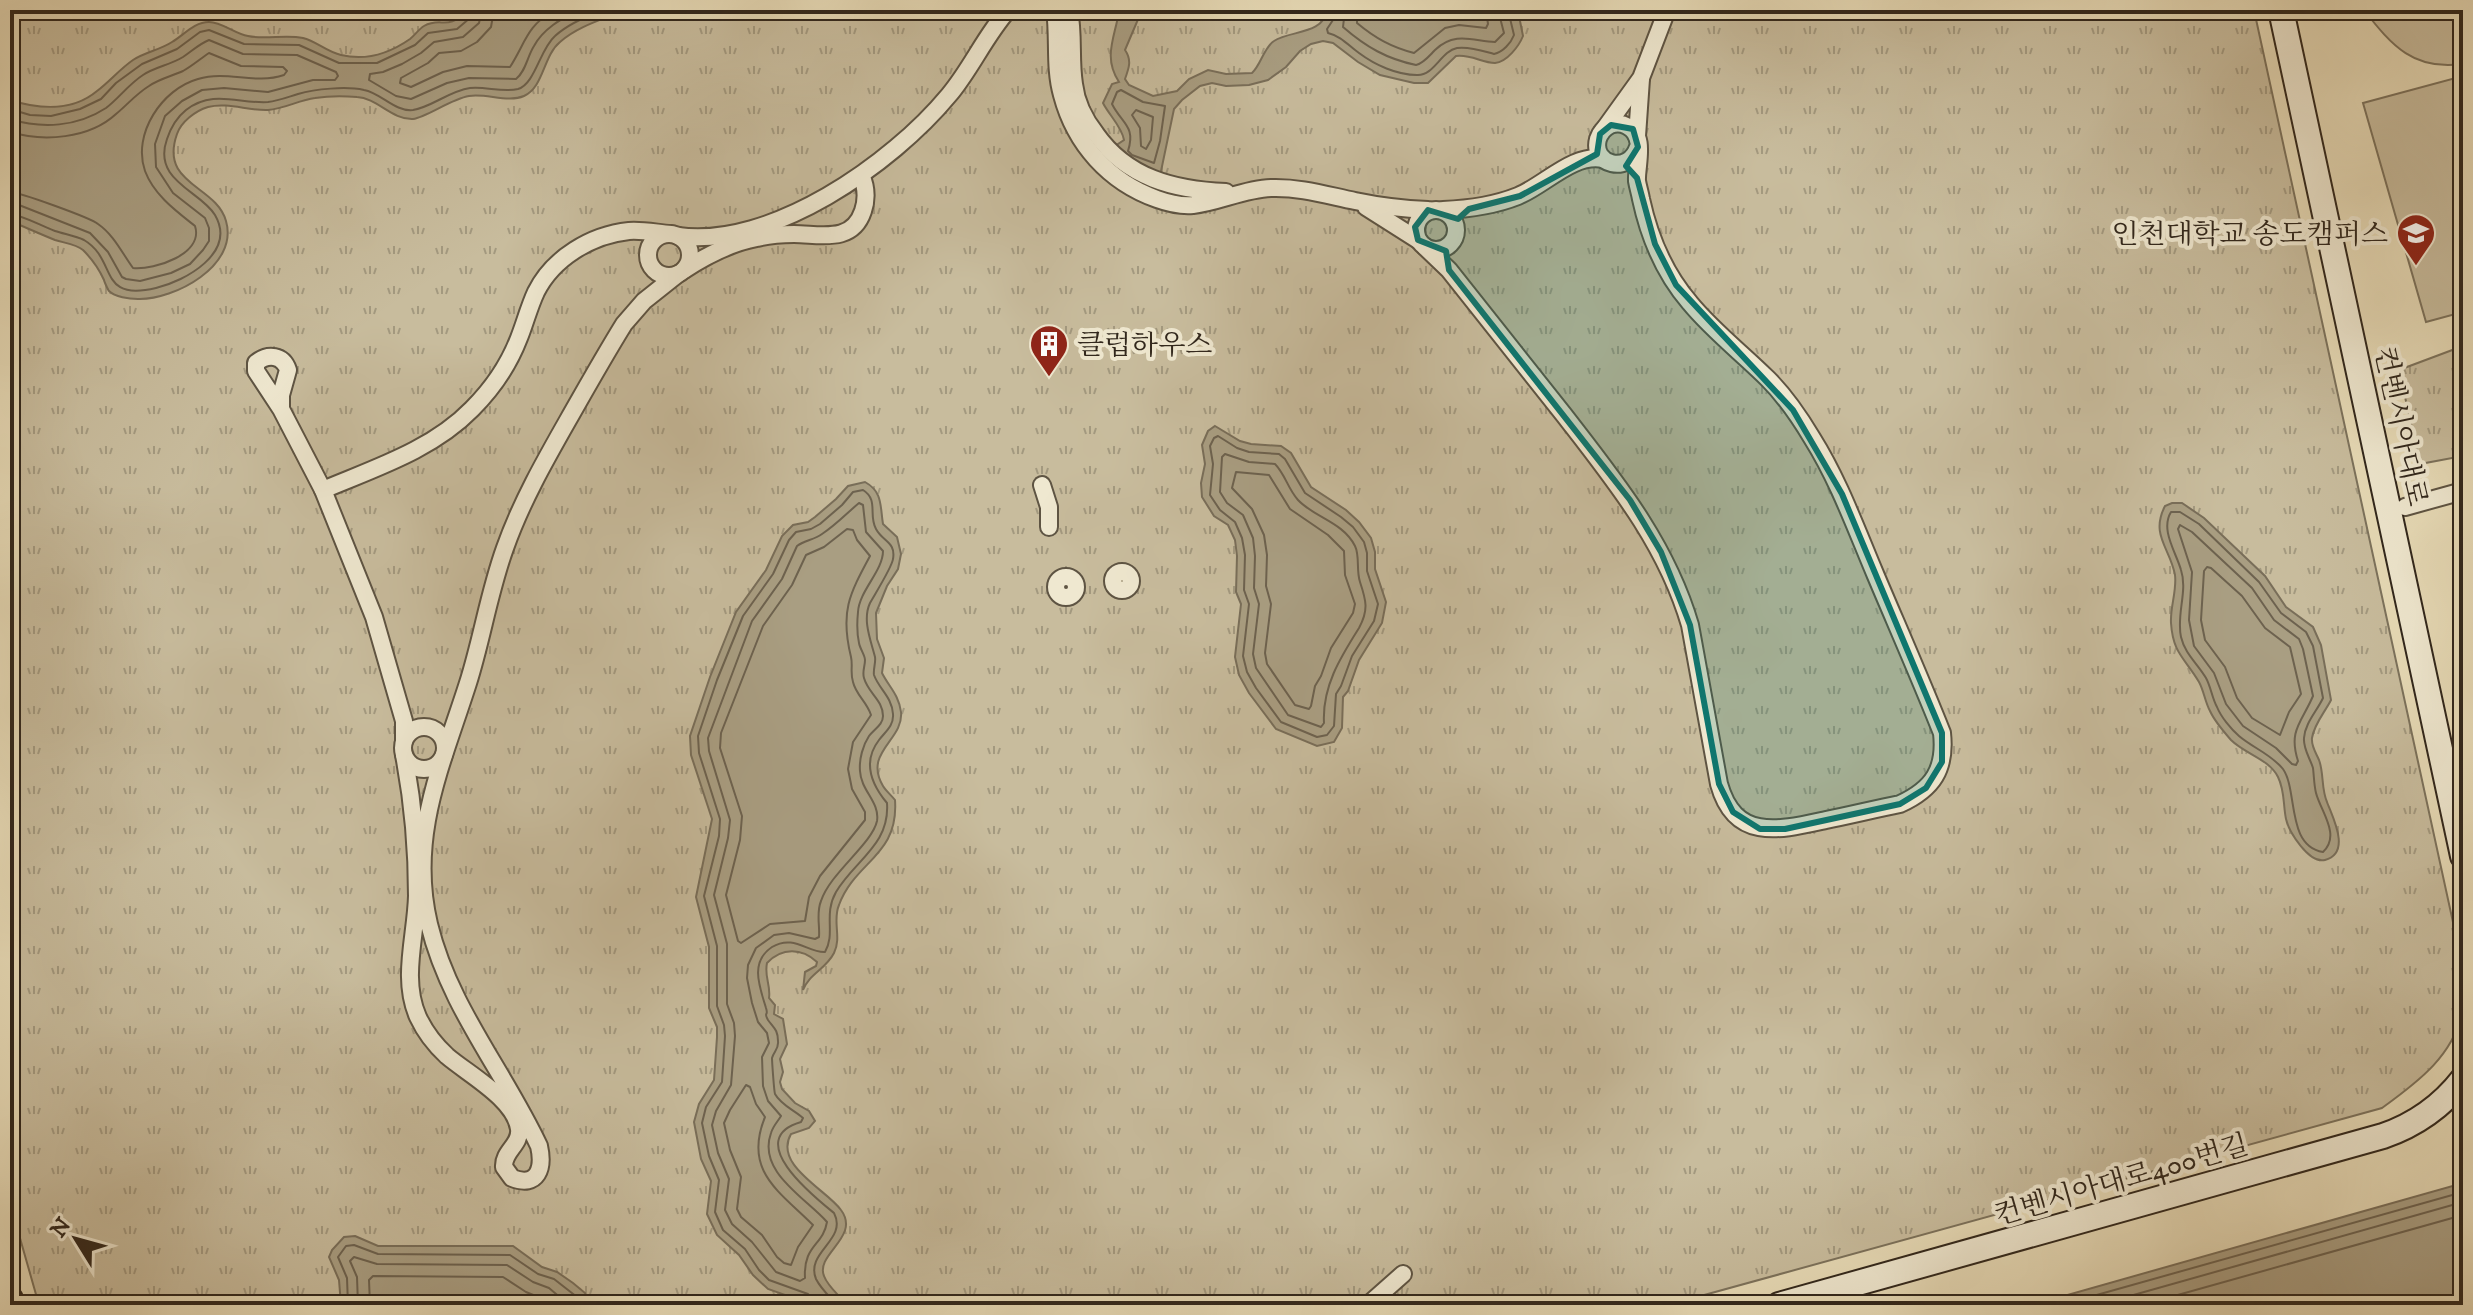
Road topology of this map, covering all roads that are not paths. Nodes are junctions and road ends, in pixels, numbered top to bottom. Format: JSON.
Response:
{"nodes":[{"id":1,"x":1008,"y":10,"type":"edge"},
{"id":2,"x":1055,"y":10,"type":"edge"},
{"id":3,"x":1069,"y":10,"type":"edge"},
{"id":4,"x":1667,"y":10,"type":"edge"},
{"id":5,"x":2281,"y":10,"type":"edge"},
{"id":6,"x":2297,"y":10,"type":"edge"},
{"id":7,"x":1641,"y":78,"type":"junction"},
{"id":8,"x":1602,"y":131,"type":"junction"},
{"id":9,"x":1638,"y":141,"type":"junction"},
{"id":10,"x":1611,"y":162,"type":"junction"},
{"id":11,"x":1113,"y":165,"type":"junction"},
{"id":12,"x":1569,"y":166,"type":"junction"},
{"id":13,"x":861,"y":175,"type":"junction"},
{"id":14,"x":1637,"y":178,"type":"junction"},
{"id":15,"x":1354,"y":201,"type":"junction"},
{"id":16,"x":1469,"y":209,"type":"junction"},
{"id":17,"x":1435,"y":210,"type":"junction"},
{"id":18,"x":1456,"y":225,"type":"junction"},
{"id":19,"x":627,"y":231,"type":"junction"},
{"id":20,"x":674,"y":235,"type":"junction"},
{"id":21,"x":1422,"y":244,"type":"junction"},
{"id":22,"x":1450,"y":245,"type":"junction"},
{"id":23,"x":650,"y":261,"type":"junction"},
{"id":24,"x":1449,"y":270,"type":"junction"},
{"id":25,"x":681,"y":272,"type":"junction"},
{"id":26,"x":651,"y":294,"type":"junction"},
{"id":27,"x":281,"y":409,"type":"dead end"},
{"id":28,"x":1042,"y":485,"type":"dead end"},
{"id":29,"x":323,"y":490,"type":"junction"},
{"id":30,"x":2463,"y":491,"type":"edge"},
{"id":31,"x":2405,"y":507,"type":"junction"},
{"id":32,"x":1049,"y":527,"type":"dead end"},
{"id":33,"x":455,"y":720,"type":"junction"},
{"id":34,"x":411,"y":724,"type":"junction"},
{"id":35,"x":437,"y":731,"type":"junction"},
{"id":36,"x":404,"y":748,"type":"junction"},
{"id":37,"x":443,"y":755,"type":"junction"},
{"id":38,"x":2463,"y":787,"type":"edge"},
{"id":39,"x":2463,"y":856,"type":"edge"},
{"id":40,"x":2463,"y":1079,"type":"edge"},
{"id":41,"x":1403,"y":1274,"type":"dead end"},
{"id":42,"x":10,"y":1299,"type":"edge"},
{"id":43,"x":12,"y":1305,"type":"edge"},
{"id":44,"x":1368,"y":1305,"type":"edge"},
{"id":45,"x":1779,"y":1305,"type":"edge"}],
"edges":[{"from":1,"to":13,"type":"street"},
{"from":2,"to":11,"type":"street"},
{"from":3,"to":11,"type":"street"},
{"from":4,"to":7,"type":"street"},
{"from":5,"to":39,"type":"main road","name":"컨벤시아대로"},
{"from":6,"to":31,"type":"main road","name":"컨벤시아대로"},
{"from":7,"to":8,"type":"street"},
{"from":7,"to":9,"type":"street"},
{"from":8,"to":9,"type":"street"},
{"from":8,"to":10,"type":"street"},
{"from":8,"to":12,"type":"street"},
{"from":9,"to":10,"type":"street"},
{"from":9,"to":14,"type":"street"},
{"from":10,"to":12,"type":"street"},
{"from":10,"to":14,"type":"street"},
{"from":11,"to":15,"type":"street"},
{"from":12,"to":16,"type":"street"},
{"from":13,"to":20,"type":"street"},
{"from":13,"to":25,"type":"street"},
{"from":14,"to":24,"type":"street"},
{"from":15,"to":17,"type":"street"},
{"from":15,"to":21,"type":"street"},
{"from":16,"to":17,"type":"street"},
{"from":16,"to":18,"type":"street"},
{"from":17,"to":18,"type":"street"},
{"from":17,"to":21,"type":"street"},
{"from":18,"to":22,"type":"street"},
{"from":19,"to":20,"type":"street"},
{"from":19,"to":23,"type":"street"},
{"from":19,"to":29,"type":"street"},
{"from":20,"to":23,"type":"street"},
{"from":20,"to":25,"type":"street"},
{"from":21,"to":22,"type":"street"},
{"from":21,"to":24,"type":"street"},
{"from":22,"to":24,"type":"street"},
{"from":23,"to":25,"type":"street"},
{"from":23,"to":26,"type":"street"},
{"from":25,"to":26,"type":"street"},
{"from":26,"to":33,"type":"street"},
{"from":27,"to":29,"type":"street"},
{"from":28,"to":32,"type":"street"},
{"from":29,"to":34,"type":"street"},
{"from":30,"to":31,"type":"street"},
{"from":31,"to":38,"type":"main road","name":"컨벤시아대로"},
{"from":33,"to":35,"type":"street"},
{"from":33,"to":37,"type":"street"},
{"from":34,"to":35,"type":"street"},
{"from":34,"to":36,"type":"street"},
{"from":35,"to":37,"type":"street"},
{"from":36,"to":37,"type":"street"},
{"from":36,"to":37,"type":"street"},
{"from":40,"to":45,"type":"main road","name":"컨벤시아대로400번길"},
{"from":41,"to":44,"type":"street"},
{"from":42,"to":43,"type":"main road"}]}
